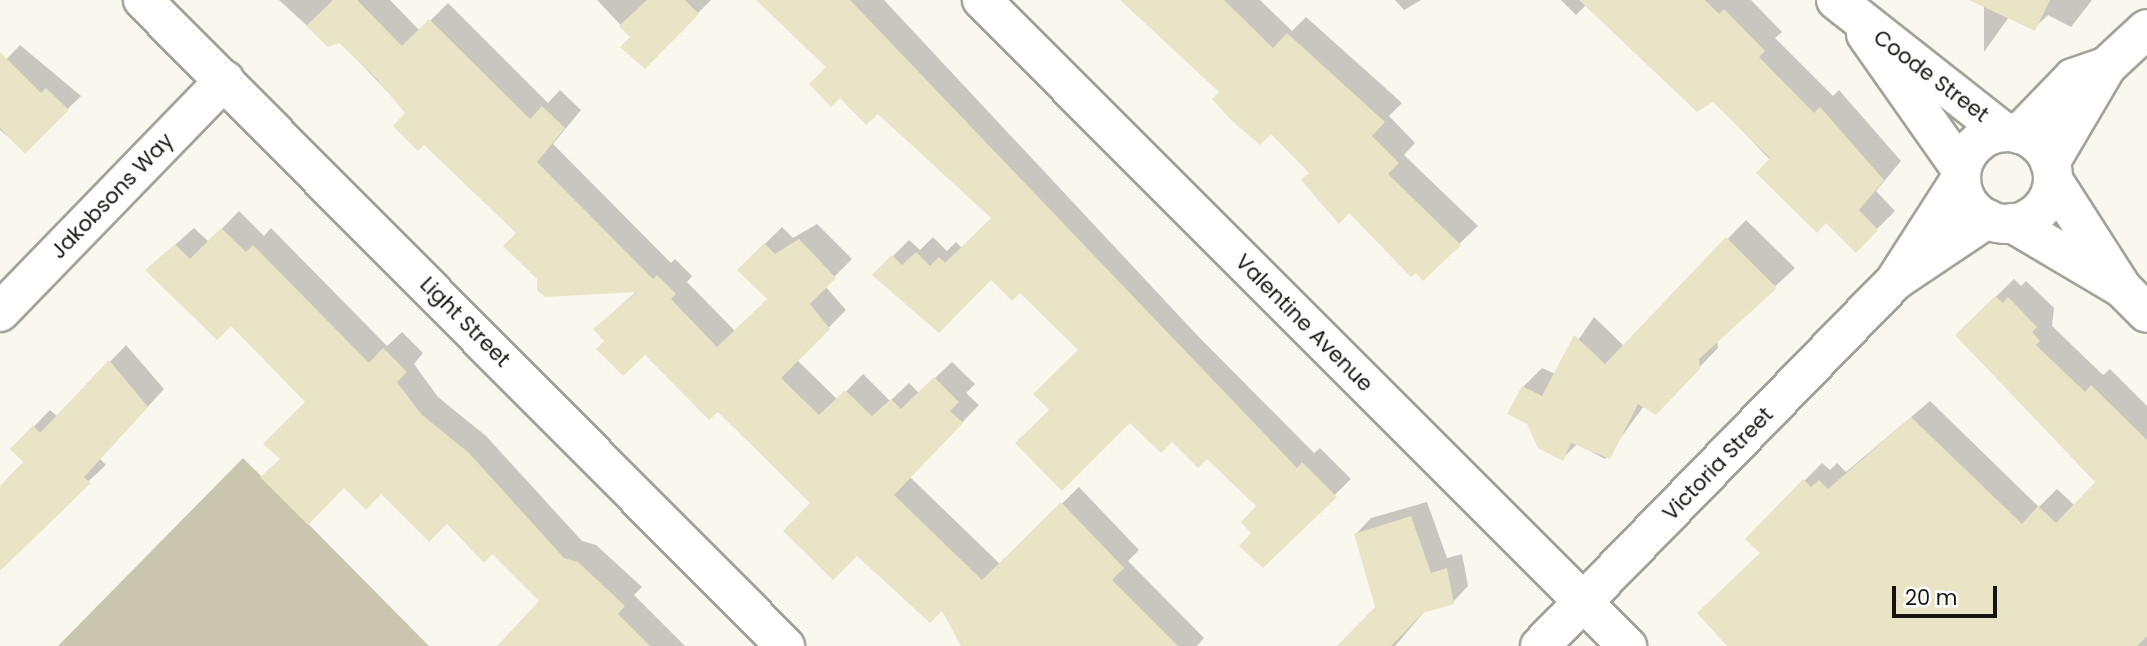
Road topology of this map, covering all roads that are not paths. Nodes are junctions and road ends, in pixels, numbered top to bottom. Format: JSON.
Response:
{"nodes":[{"id":1,"x":143,"y":0,"type":"edge"},
{"id":2,"x":982,"y":0,"type":"edge"},
{"id":3,"x":1847,"y":10,"type":"edge"},
{"id":4,"x":2147,"y":29,"type":"edge"},
{"id":5,"x":2107,"y":66,"type":"junction"},
{"id":6,"x":225,"y":80,"type":"junction"},
{"id":7,"x":2011,"y":133,"type":"junction"},
{"id":8,"x":2051,"y":172,"type":"junction"},
{"id":9,"x":1961,"y":174,"type":"junction"},
{"id":10,"x":1999,"y":221,"type":"junction"},
{"id":11,"x":1895,"y":281,"type":"junction"},
{"id":12,"x":2135,"y":301,"type":"edge"},
{"id":13,"x":0,"y":312,"type":"edge"},
{"id":14,"x":1584,"y":604,"type":"junction"},
{"id":15,"x":785,"y":646,"type":"edge"},
{"id":16,"x":1541,"y":646,"type":"edge"},
{"id":17,"x":1627,"y":646,"type":"edge"}],
"edges":[{"from":1,"to":6,"type":"street","name":"Light Street"},
{"from":2,"to":14,"type":"street","name":"Valentine Avenue"},
{"from":3,"to":7,"type":"street","name":"Coode Street"},
{"from":3,"to":9,"type":"street","name":"Coode Street"},
{"from":4,"to":5,"type":"street"},
{"from":5,"to":7,"type":"street"},
{"from":5,"to":8,"type":"street"},
{"from":6,"to":13,"type":"street","name":"Jakobsons Way"},
{"from":6,"to":15,"type":"street","name":"Light Street"},
{"from":7,"to":8,"type":"street"},
{"from":7,"to":9,"type":"street"},
{"from":8,"to":10,"type":"street"},
{"from":8,"to":12,"type":"street"},
{"from":9,"to":10,"type":"street"},
{"from":9,"to":11,"type":"street","name":"Victoria Street"},
{"from":10,"to":11,"type":"street","name":"Victoria Street"},
{"from":10,"to":12,"type":"street"},
{"from":11,"to":14,"type":"street","name":"Victoria Street"},
{"from":14,"to":16,"type":"street","name":"Victoria Street"},
{"from":14,"to":17,"type":"street","name":"Valentine Avenue"}]}
